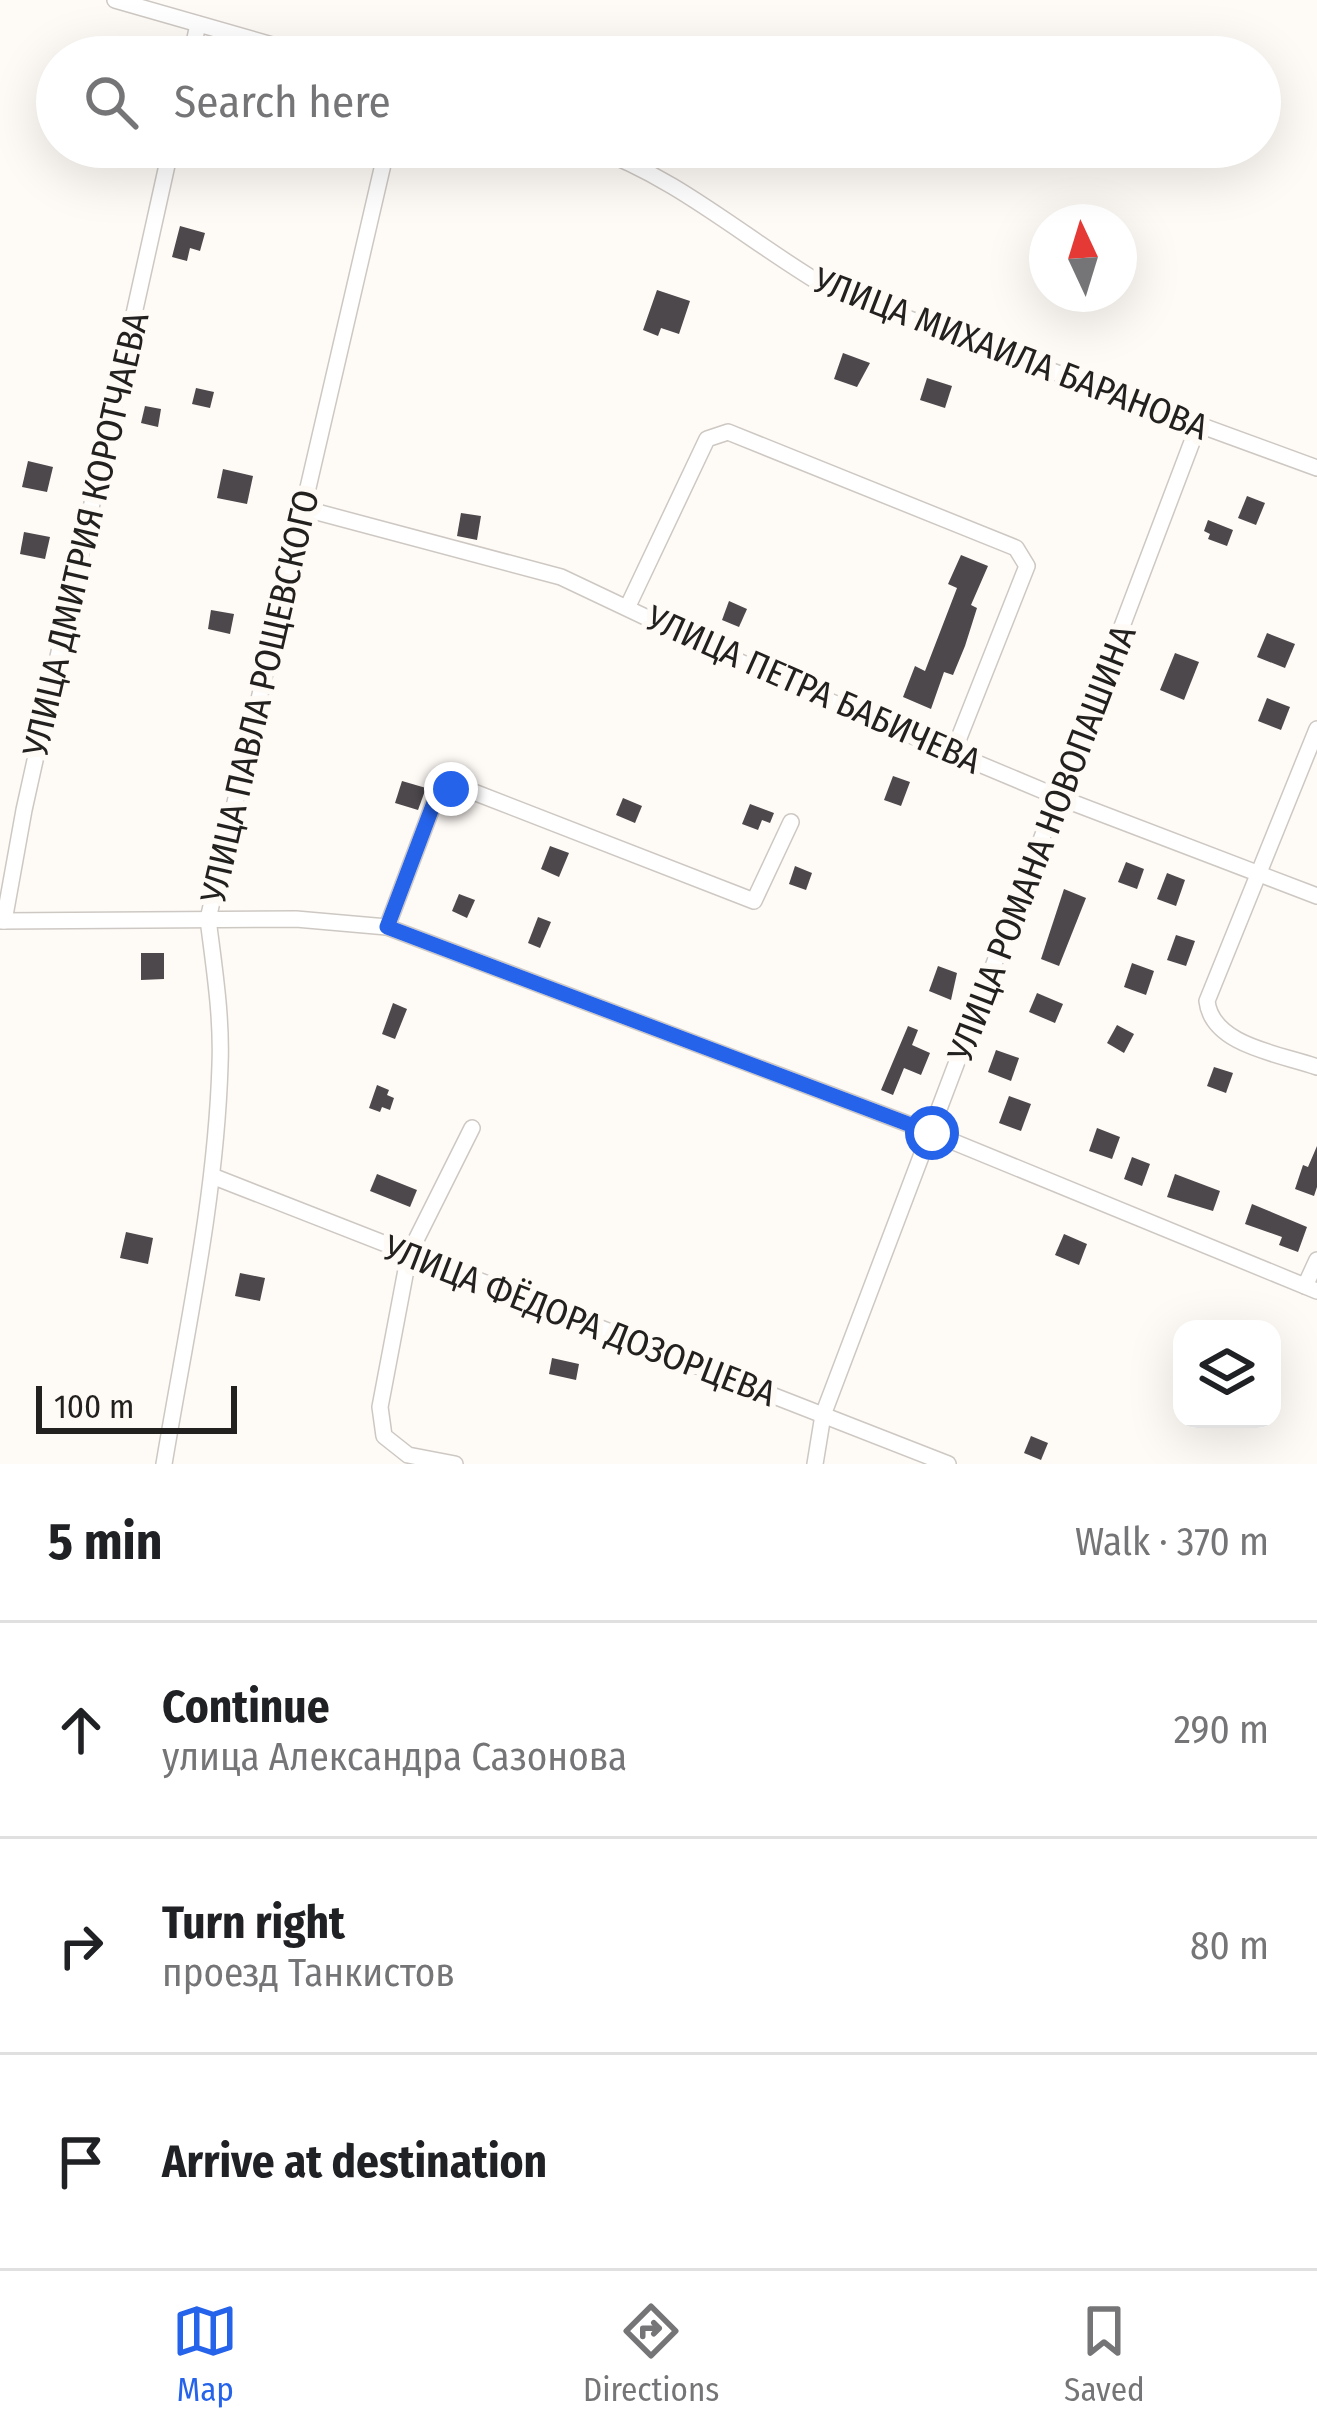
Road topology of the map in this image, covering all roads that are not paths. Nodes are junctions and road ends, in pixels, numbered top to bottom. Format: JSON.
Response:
{"nodes":[{"id":1,"x":115,"y":0,"type":"edge"},
{"id":2,"x":198,"y":23,"type":"junction"},
{"id":3,"x":195,"y":36,"type":"edge"},
{"id":4,"x":242,"y":36,"type":"edge"},
{"id":5,"x":166,"y":168,"type":"edge"},
{"id":6,"x":382,"y":168,"type":"edge"},
{"id":7,"x":639,"y":168,"type":"edge"},
{"id":8,"x":1198,"y":426,"type":"junction"},
{"id":9,"x":1317,"y":468,"type":"edge"},
{"id":10,"x":302,"y":508,"type":"junction"},
{"id":11,"x":628,"y":606,"type":"junction"},
{"id":12,"x":1317,"y":729,"type":"edge"},
{"id":13,"x":952,"y":753,"type":"junction"},
{"id":14,"x":1058,"y":797,"type":"junction"},
{"id":15,"x":791,"y":822,"type":"dead end"},
{"id":16,"x":1259,"y":874,"type":"junction"},
{"id":17,"x":1317,"y":896,"type":"edge"},
{"id":18,"x":208,"y":919,"type":"junction"},
{"id":19,"x":2,"y":921,"type":"edge"},
{"id":20,"x":387,"y":927,"type":"junction"},
{"id":21,"x":1317,"y":1067,"type":"edge"},
{"id":22,"x":472,"y":1128,"type":"dead end"},
{"id":23,"x":932,"y":1133,"type":"junction"},
{"id":24,"x":212,"y":1176,"type":"junction"},
{"id":25,"x":409,"y":1254,"type":"junction"},
{"id":26,"x":1317,"y":1260,"type":"edge"},
{"id":27,"x":1311,"y":1288,"type":"edge"},
{"id":28,"x":823,"y":1414,"type":"junction"},
{"id":29,"x":164,"y":1464,"type":"edge"},
{"id":30,"x":454,"y":1464,"type":"edge"},
{"id":31,"x":815,"y":1464,"type":"edge"},
{"id":32,"x":948,"y":1464,"type":"edge"}],
"edges":[{"from":1,"to":2,"type":"street"},
{"from":2,"to":3,"type":"street"},
{"from":2,"to":4,"type":"street"},
{"from":5,"to":19,"type":"street","name":"УЛИЦА ДМИТРИЯ КОРОТЧАЕВА"},
{"from":6,"to":10,"type":"street","name":"УЛИЦА ПАВЛА РОЩЕВСКОГО"},
{"from":7,"to":8,"type":"street","name":"УЛИЦА МИХАИЛА БАРАНОВА"},
{"from":8,"to":9,"type":"street","name":"УЛИЦА МИХАИЛА БАРАНОВА"},
{"from":8,"to":14,"type":"street","name":"УЛИЦА РОМАНА НОВОПАШИНА"},
{"from":10,"to":11,"type":"street","name":"УЛИЦА ПЕТРА БАБИЧЕВА"},
{"from":10,"to":18,"type":"street","name":"УЛИЦА ПАВЛА РОЩЕВСКОГО"},
{"from":11,"to":13,"type":"street","name":"УЛИЦА ПЕТРА БАБИЧЕВА"},
{"from":11,"to":13,"type":"street"},
{"from":12,"to":16,"type":"street"},
{"from":13,"to":14,"type":"street","name":"УЛИЦА ПЕТРА БАБИЧЕВА"},
{"from":14,"to":16,"type":"street","name":"УЛИЦА ПЕТРА БАБИЧЕВА"},
{"from":14,"to":23,"type":"street","name":"УЛИЦА РОМАНА НОВОПАШИНА"},
{"from":15,"to":20,"type":"street"},
{"from":16,"to":17,"type":"street","name":"УЛИЦА ПЕТРА БАБИЧЕВА"},
{"from":16,"to":21,"type":"street"},
{"from":18,"to":19,"type":"street"},
{"from":18,"to":20,"type":"street"},
{"from":18,"to":24,"type":"street","name":"УЛИЦА ПАВЛА РОЩЕВСКОГО"},
{"from":20,"to":23,"type":"street"},
{"from":22,"to":25,"type":"street"},
{"from":23,"to":27,"type":"street"},
{"from":23,"to":28,"type":"street","name":"УЛИЦА РОМАНА НОВОПАШИНА"},
{"from":24,"to":25,"type":"street","name":"УЛИЦА ФЁДОРА ДОЗОРЦЕВА"},
{"from":24,"to":29,"type":"street","name":"УЛИЦА ПАВЛА РОЩЕВСКОГО"},
{"from":25,"to":28,"type":"street","name":"УЛИЦА ФЁДОРА ДОЗОРЦЕВА"},
{"from":25,"to":30,"type":"street"},
{"from":26,"to":27,"type":"street"},
{"from":28,"to":31,"type":"street","name":"УЛИЦА РОМАНА НОВОПАШИНА"},
{"from":28,"to":32,"type":"street","name":"УЛИЦА ФЁДОРА ДОЗОРЦЕВА"}]}
